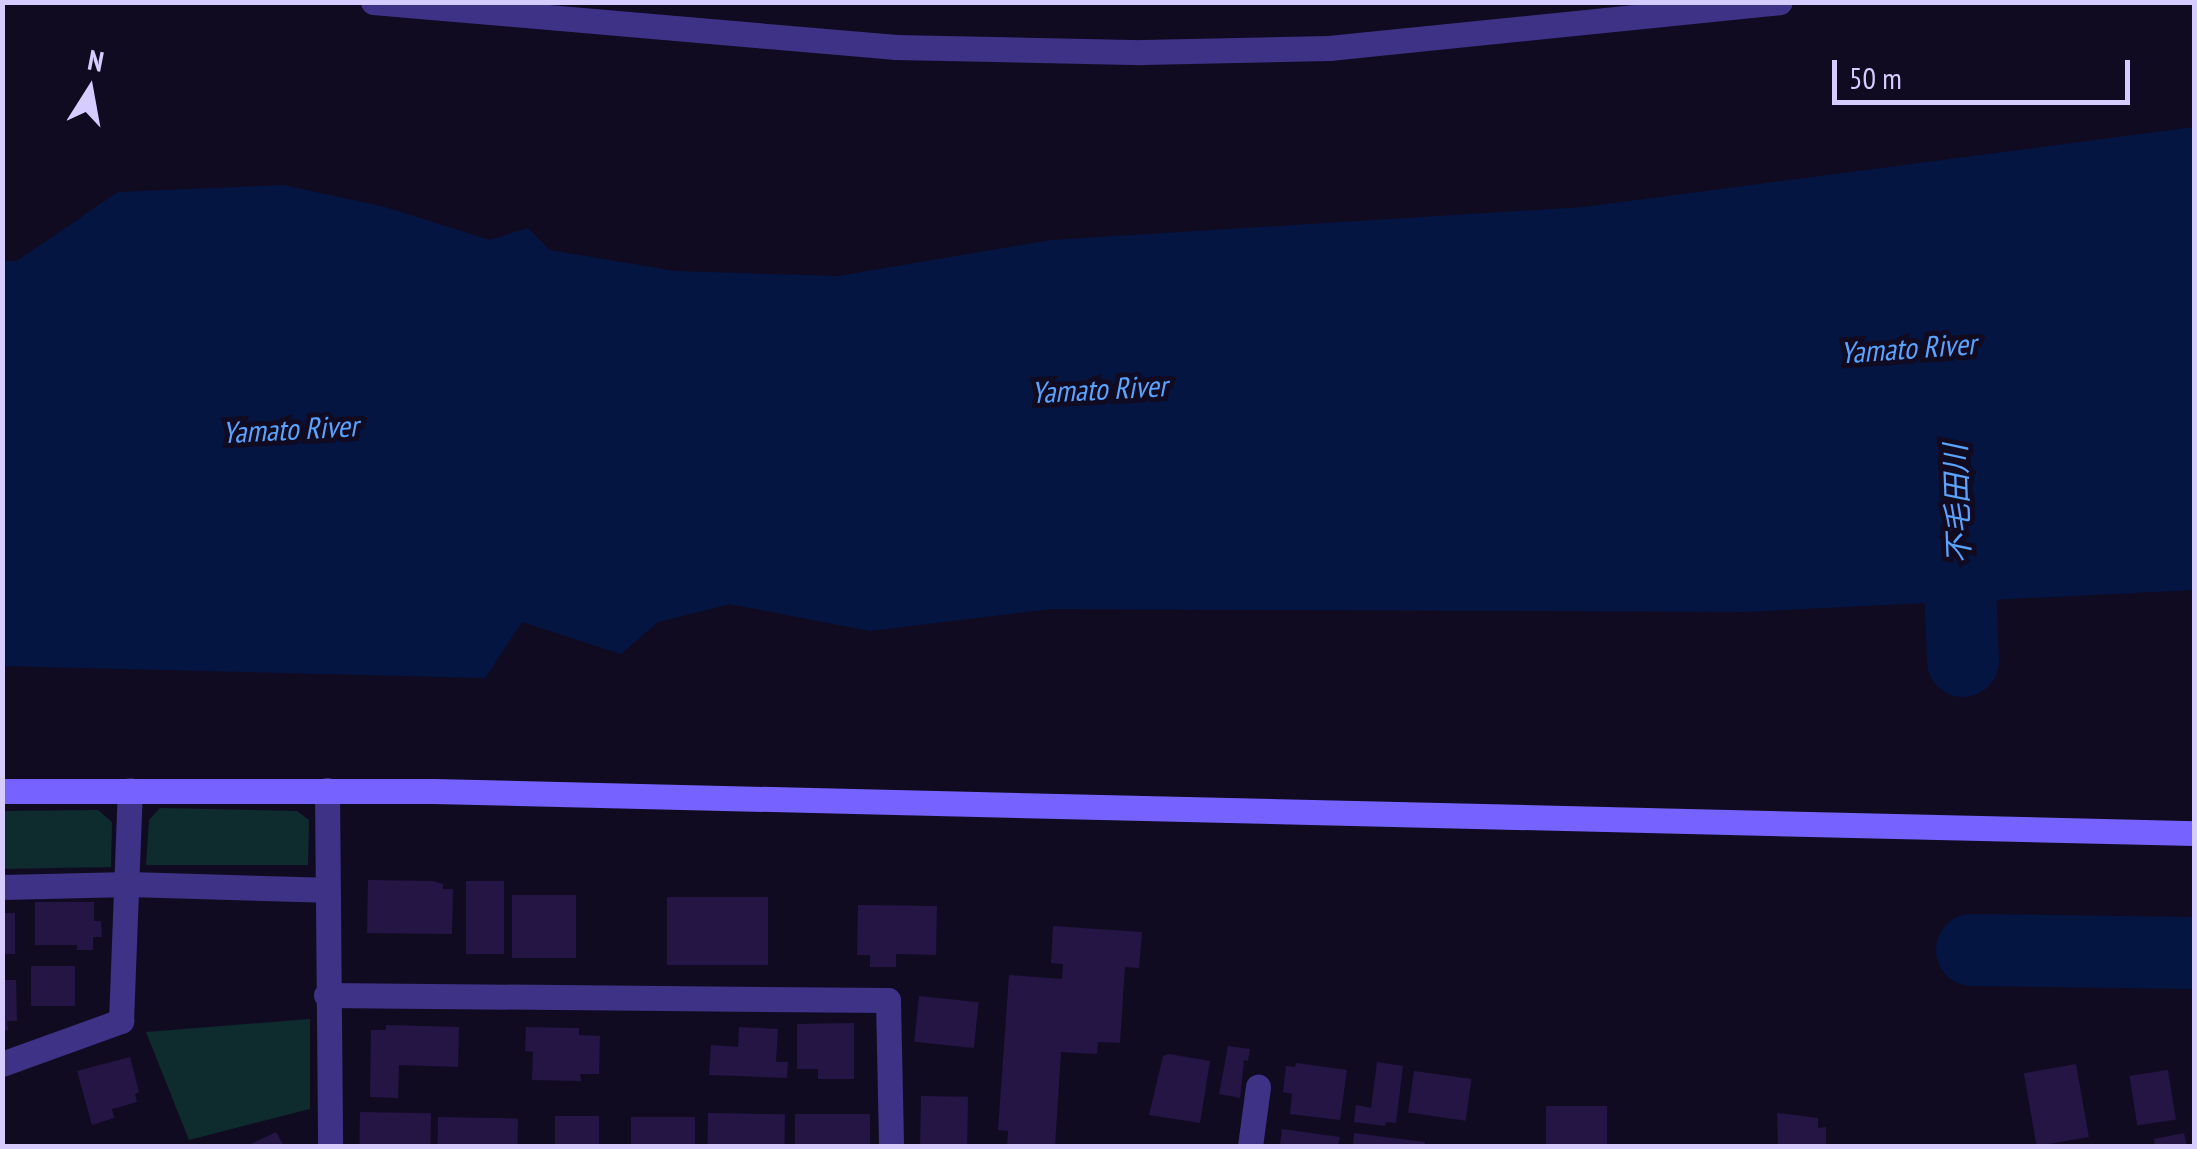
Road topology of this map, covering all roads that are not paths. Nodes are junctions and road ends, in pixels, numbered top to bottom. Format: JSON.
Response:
{"nodes":[{"id":1,"x":373,"y":2,"type":"edge"},
{"id":2,"x":1600,"y":2,"type":"edge"},
{"id":3,"x":1780,"y":2,"type":"edge"},
{"id":4,"x":1622,"y":20,"type":"junction"},
{"id":5,"x":130,"y":790,"type":"junction"},
{"id":6,"x":327,"y":790,"type":"junction"},
{"id":7,"x":2,"y":791,"type":"edge"},
{"id":8,"x":2194,"y":833,"type":"edge"},
{"id":9,"x":128,"y":884,"type":"junction"},
{"id":10,"x":2,"y":888,"type":"edge"},
{"id":11,"x":326,"y":890,"type":"junction"},
{"id":12,"x":326,"y":996,"type":"junction"},
{"id":13,"x":2,"y":1064,"type":"edge"},
{"id":14,"x":1258,"y":1087,"type":"dead end"},
{"id":15,"x":330,"y":1146,"type":"edge"},
{"id":16,"x":891,"y":1146,"type":"edge"},
{"id":17,"x":1250,"y":1146,"type":"edge"}],
"edges":[{"from":1,"to":4,"type":"street"},
{"from":2,"to":4,"type":"street"},
{"from":3,"to":4,"type":"street"},
{"from":5,"to":6,"type":"street"},
{"from":5,"to":7,"type":"street"},
{"from":5,"to":9,"type":"street"},
{"from":6,"to":8,"type":"street"},
{"from":6,"to":11,"type":"street"},
{"from":9,"to":10,"type":"street"},
{"from":9,"to":11,"type":"street"},
{"from":9,"to":13,"type":"street"},
{"from":11,"to":12,"type":"street"},
{"from":12,"to":15,"type":"street"},
{"from":12,"to":16,"type":"street"},
{"from":14,"to":17,"type":"street"}]}
